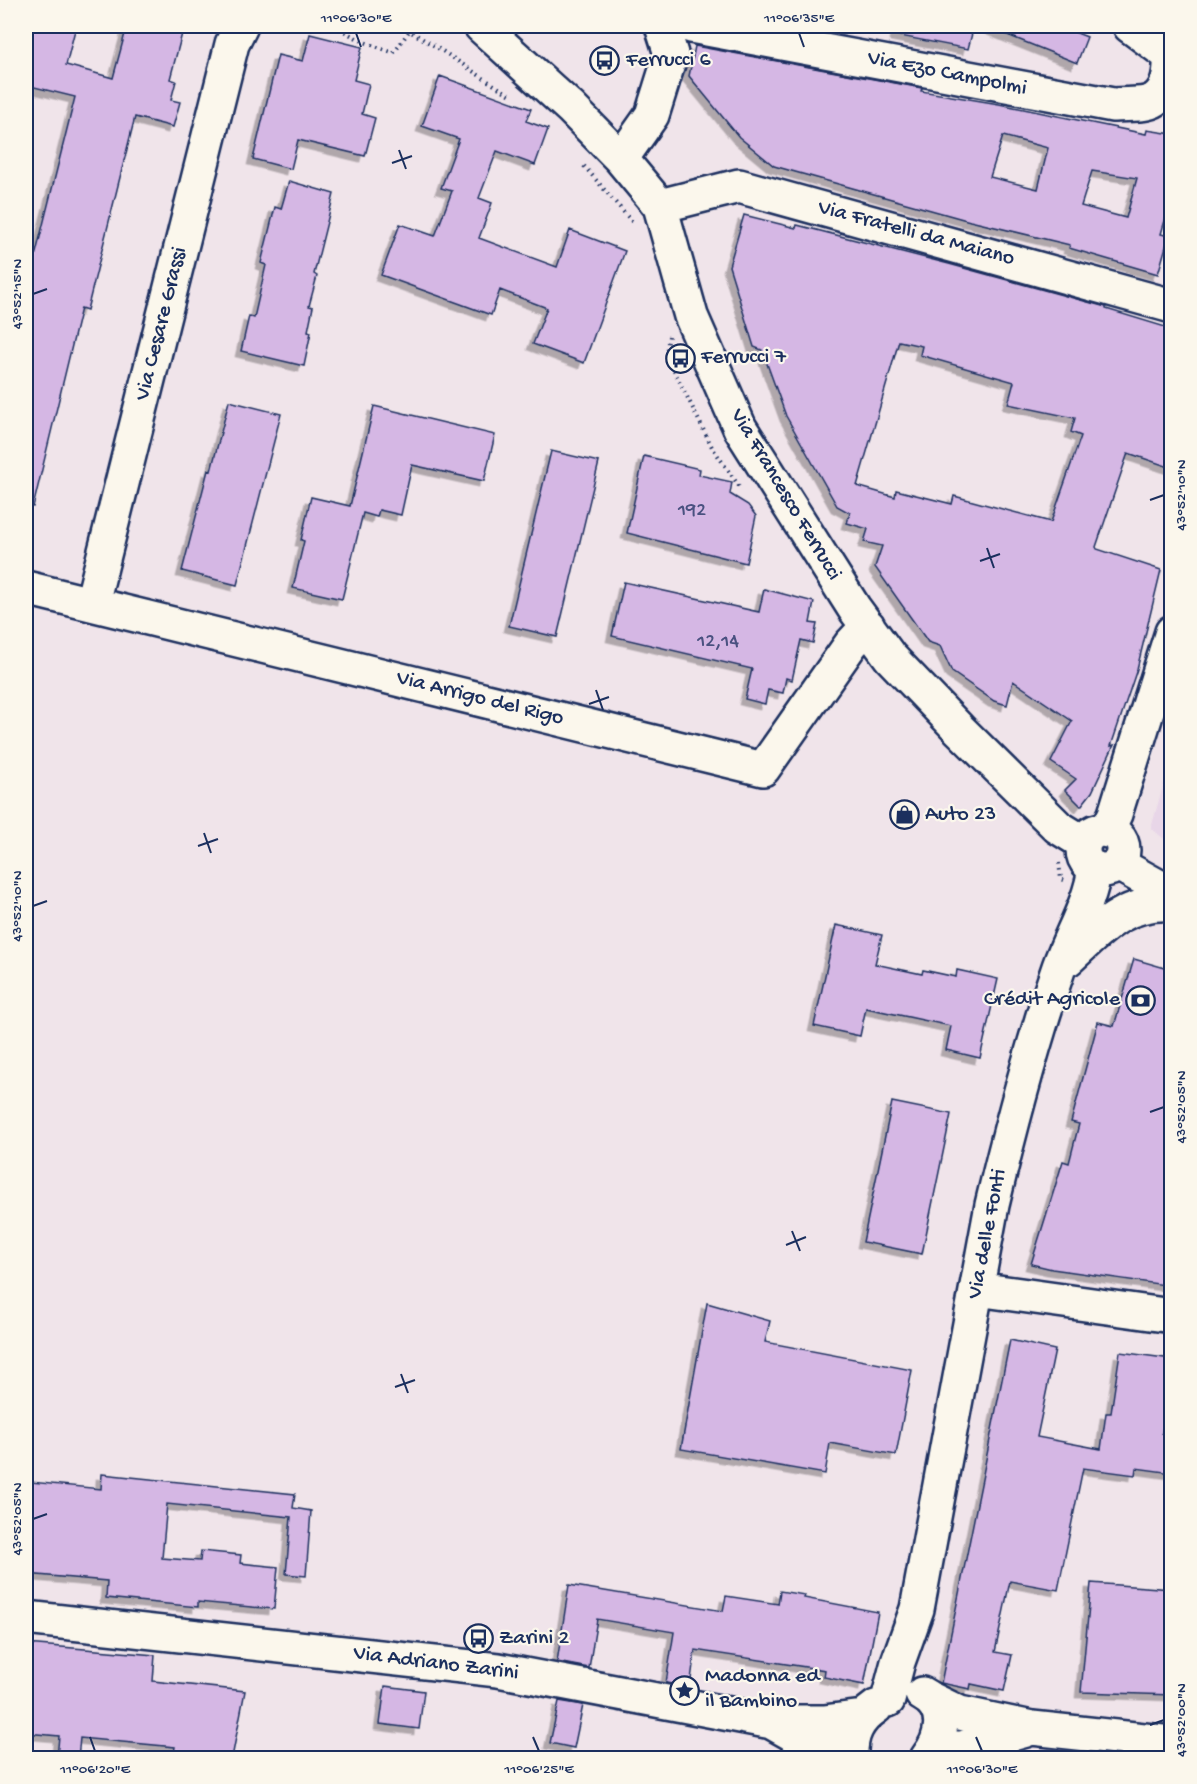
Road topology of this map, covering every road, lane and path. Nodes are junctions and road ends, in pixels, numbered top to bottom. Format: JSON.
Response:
{"nodes":[{"id":1,"x":481,"y":26,"type":"edge"},
{"id":2,"x":662,"y":26,"type":"edge"},
{"id":3,"x":691,"y":26,"type":"edge"},
{"id":4,"x":1130,"y":26,"type":"edge"},
{"id":5,"x":235,"y":32,"type":"edge"},
{"id":6,"x":1171,"y":57,"type":"edge"},
{"id":7,"x":621,"y":159,"type":"junction"},
{"id":8,"x":660,"y":206,"type":"junction"},
{"id":9,"x":1172,"y":306,"type":"edge"},
{"id":10,"x":26,"y":588,"type":"edge"},
{"id":11,"x":92,"y":603,"type":"junction"},
{"id":12,"x":868,"y":626,"type":"junction"},
{"id":13,"x":1172,"y":632,"type":"edge"},
{"id":14,"x":1101,"y":851,"type":"junction"},
{"id":15,"x":1172,"y":894,"type":"edge"},
{"id":16,"x":1172,"y":904,"type":"edge"},
{"id":17,"x":1060,"y":966,"type":"junction"},
{"id":18,"x":977,"y":1289,"type":"junction"},
{"id":19,"x":1172,"y":1316,"type":"edge"},
{"id":20,"x":917,"y":1609,"type":"junction"},
{"id":21,"x":26,"y":1618,"type":"edge"},
{"id":22,"x":926,"y":1697,"type":"junction"},
{"id":23,"x":875,"y":1708,"type":"junction"},
{"id":24,"x":772,"y":1722,"type":"junction"},
{"id":25,"x":1032,"y":1728,"type":"junction"},
{"id":26,"x":1172,"y":1743,"type":"edge"},
{"id":27,"x":930,"y":1753,"type":"edge"},
{"id":28,"x":849,"y":1758,"type":"edge"}],
"edges":[{"from":1,"to":7,"type":"street","name":"Via Francesco Ferrucci"},
{"from":2,"to":7,"type":"street"},
{"from":3,"to":6,"type":"street","name":"Via Ezo Campolmi"},
{"from":4,"to":6,"type":"street"},
{"from":5,"to":11,"type":"street","name":"Via Cesare Grassi"},
{"from":7,"to":8,"type":"street","name":"Via Francesco Ferrucci"},
{"from":8,"to":9,"type":"street","name":"Via Fratelli da Maiano"},
{"from":8,"to":12,"type":"street","name":"Via Francesco Ferrucci"},
{"from":10,"to":11,"type":"street","name":"Via Arrigo del Rigo"},
{"from":11,"to":12,"type":"street","name":"Via Arrigo del Rigo"},
{"from":12,"to":14,"type":"street","name":"Via Francesco Ferrucci"},
{"from":13,"to":14,"type":"street","name":"Via delle Fonti"},
{"from":14,"to":15,"type":"street","name":"Via Francesco Ferrucci"},
{"from":14,"to":17,"type":"street","name":"Via delle Fonti"},
{"from":16,"to":17,"type":"street"},
{"from":17,"to":18,"type":"street","name":"Via delle Fonti"},
{"from":18,"to":19,"type":"street"},
{"from":18,"to":20,"type":"street","name":"Via delle Fonti"},
{"from":20,"to":22,"type":"street","name":"Via delle Fonti"},
{"from":20,"to":23,"type":"street","name":"Via delle Fonti"},
{"from":21,"to":24,"type":"street","name":"Via Adriano Zarini"},
{"from":22,"to":23,"type":"street"},
{"from":22,"to":25,"type":"street"},
{"from":22,"to":27,"type":"street","name":"Via delle Fonti"},
{"from":23,"to":24,"type":"street"},
{"from":23,"to":28,"type":"street","name":"Via delle Fonti"},
{"from":24,"to":28,"type":"street"},
{"from":25,"to":26,"type":"street"},
{"from":25,"to":27,"type":"street"}]}
